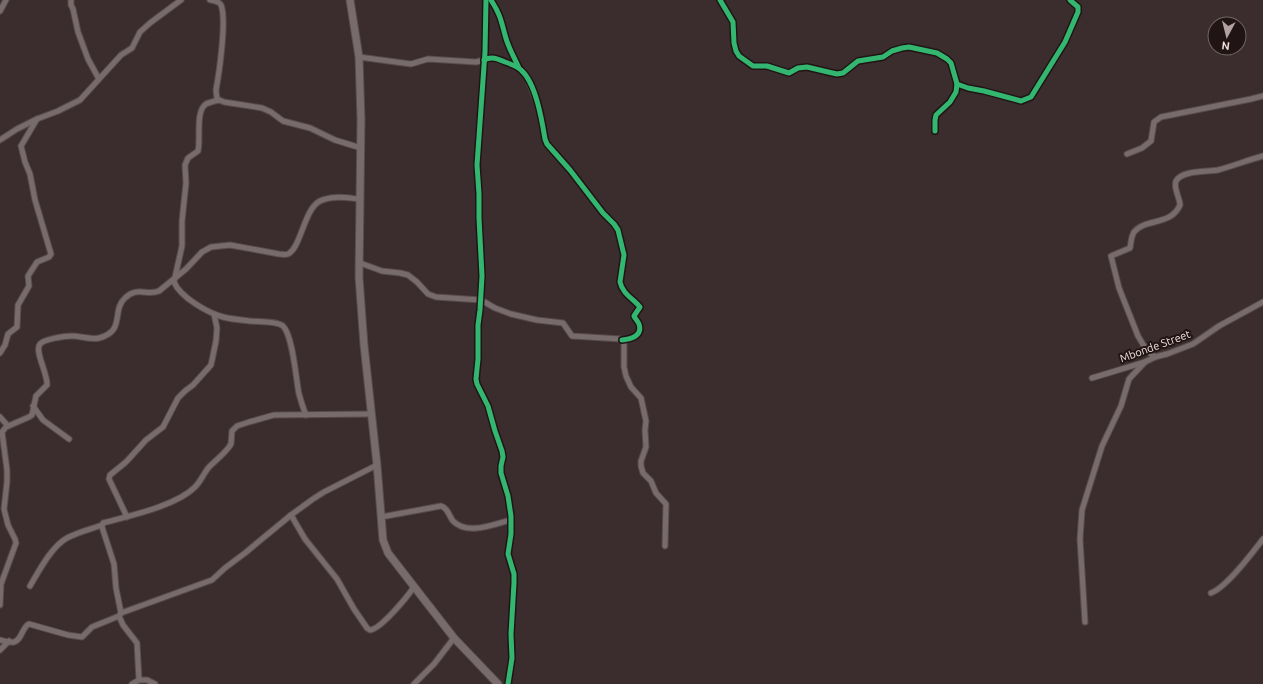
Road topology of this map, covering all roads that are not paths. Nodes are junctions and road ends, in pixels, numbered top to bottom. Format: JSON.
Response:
{"nodes":[{"id":1,"x":6,"y":0,"type":"edge"},
{"id":2,"x":71,"y":0,"type":"edge"},
{"id":3,"x":181,"y":0,"type":"edge"},
{"id":4,"x":210,"y":0,"type":"edge"},
{"id":5,"x":350,"y":0,"type":"edge"},
{"id":6,"x":486,"y":0,"type":"edge"},
{"id":7,"x":491,"y":0,"type":"edge"},
{"id":8,"x":720,"y":0,"type":"edge"},
{"id":9,"x":1070,"y":0,"type":"edge"},
{"id":10,"x":0,"y":11,"type":"edge"},
{"id":11,"x":359,"y":57,"type":"junction"},
{"id":12,"x":484,"y":60,"type":"junction"},
{"id":13,"x":519,"y":68,"type":"junction"},
{"id":14,"x":99,"y":79,"type":"junction"},
{"id":15,"x":957,"y":84,"type":"junction"},
{"id":16,"x":1263,"y":96,"type":"edge"},
{"id":17,"x":219,"y":100,"type":"junction"},
{"id":18,"x":37,"y":118,"type":"junction"},
{"id":19,"x":935,"y":131,"type":"dead end"},
{"id":20,"x":0,"y":140,"type":"edge"},
{"id":21,"x":361,"y":148,"type":"junction"},
{"id":22,"x":1127,"y":154,"type":"dead end"},
{"id":23,"x":1263,"y":156,"type":"edge"},
{"id":24,"x":360,"y":199,"type":"junction"},
{"id":25,"x":360,"y":264,"type":"junction"},
{"id":26,"x":174,"y":278,"type":"junction"},
{"id":27,"x":480,"y":300,"type":"junction"},
{"id":28,"x":1263,"y":302,"type":"edge"},
{"id":29,"x":214,"y":314,"type":"junction"},
{"id":30,"x":622,"y":340,"type":"junction"},
{"id":31,"x":0,"y":353,"type":"edge"},
{"id":32,"x":1155,"y":357,"type":"junction"},
{"id":33,"x":1145,"y":362,"type":"junction"},
{"id":34,"x":1092,"y":378,"type":"dead end"},
{"id":35,"x":33,"y":406,"type":"junction"},
{"id":36,"x":372,"y":414,"type":"junction"},
{"id":37,"x":306,"y":415,"type":"junction"},
{"id":38,"x":0,"y":417,"type":"edge"},
{"id":39,"x":8,"y":426,"type":"junction"},
{"id":40,"x":69,"y":439,"type":"dead end"},
{"id":41,"x":377,"y":465,"type":"junction"},
{"id":42,"x":291,"y":515,"type":"junction"},
{"id":43,"x":127,"y":517,"type":"junction"},
{"id":44,"x":381,"y":517,"type":"junction"},
{"id":45,"x":511,"y":520,"type":"junction"},
{"id":46,"x":102,"y":525,"type":"junction"},
{"id":47,"x":1263,"y":539,"type":"edge"},
{"id":48,"x":665,"y":546,"type":"dead end"},
{"id":49,"x":30,"y":586,"type":"dead end"},
{"id":50,"x":414,"y":586,"type":"junction"},
{"id":51,"x":1211,"y":593,"type":"dead end"},
{"id":52,"x":0,"y":604,"type":"edge"},
{"id":53,"x":120,"y":614,"type":"junction"},
{"id":54,"x":1085,"y":622,"type":"dead end"},
{"id":55,"x":454,"y":638,"type":"junction"},
{"id":56,"x":0,"y":640,"type":"edge"},
{"id":57,"x":9,"y":642,"type":"junction"},
{"id":58,"x":0,"y":650,"type":"edge"},
{"id":59,"x":139,"y":680,"type":"junction"},
{"id":60,"x":132,"y":684,"type":"edge"},
{"id":61,"x":155,"y":684,"type":"edge"},
{"id":62,"x":414,"y":684,"type":"edge"},
{"id":63,"x":498,"y":684,"type":"edge"},
{"id":64,"x":508,"y":684,"type":"edge"}],
"edges":[{"from":1,"to":10,"type":"street"},
{"from":2,"to":14,"type":"street"},
{"from":3,"to":14,"type":"street"},
{"from":4,"to":17,"type":"street"},
{"from":5,"to":11,"type":"main road"},
{"from":6,"to":12,"type":"street"},
{"from":7,"to":13,"type":"street"},
{"from":8,"to":15,"type":"street"},
{"from":9,"to":15,"type":"street"},
{"from":11,"to":12,"type":"street"},
{"from":11,"to":21,"type":"main road"},
{"from":12,"to":13,"type":"street"},
{"from":12,"to":27,"type":"street"},
{"from":13,"to":30,"type":"street"},
{"from":14,"to":18,"type":"street"},
{"from":15,"to":19,"type":"street"},
{"from":16,"to":22,"type":"street"},
{"from":17,"to":21,"type":"street"},
{"from":17,"to":26,"type":"street"},
{"from":18,"to":20,"type":"street"},
{"from":18,"to":31,"type":"street"},
{"from":21,"to":24,"type":"main road"},
{"from":23,"to":32,"type":"street"},
{"from":24,"to":25,"type":"main road"},
{"from":24,"to":26,"type":"street"},
{"from":25,"to":27,"type":"street"},
{"from":25,"to":36,"type":"main road"},
{"from":26,"to":29,"type":"street"},
{"from":26,"to":35,"type":"street"},
{"from":27,"to":30,"type":"street"},
{"from":27,"to":45,"type":"street"},
{"from":28,"to":32,"type":"street","name":"Mbonde Street"},
{"from":29,"to":37,"type":"street"},
{"from":29,"to":43,"type":"street"},
{"from":30,"to":48,"type":"street"},
{"from":32,"to":33,"type":"street","name":"Mbonde Street"},
{"from":33,"to":34,"type":"street","name":"Mbonde Street"},
{"from":33,"to":54,"type":"street"},
{"from":35,"to":39,"type":"street"},
{"from":35,"to":40,"type":"street"},
{"from":36,"to":37,"type":"street"},
{"from":36,"to":41,"type":"main road"},
{"from":37,"to":43,"type":"street"},
{"from":38,"to":39,"type":"street"},
{"from":39,"to":52,"type":"street"},
{"from":41,"to":42,"type":"street"},
{"from":41,"to":44,"type":"main road"},
{"from":42,"to":50,"type":"street"},
{"from":42,"to":53,"type":"street"},
{"from":43,"to":46,"type":"street"},
{"from":44,"to":45,"type":"street"},
{"from":44,"to":50,"type":"main road"},
{"from":45,"to":64,"type":"street"},
{"from":46,"to":49,"type":"street"},
{"from":46,"to":53,"type":"street"},
{"from":47,"to":51,"type":"street"},
{"from":50,"to":55,"type":"main road"},
{"from":53,"to":57,"type":"street"},
{"from":53,"to":59,"type":"street"},
{"from":55,"to":62,"type":"street"},
{"from":55,"to":63,"type":"main road"},
{"from":56,"to":57,"type":"street"},
{"from":57,"to":58,"type":"street"},
{"from":59,"to":60,"type":"street"},
{"from":59,"to":61,"type":"street"}]}
